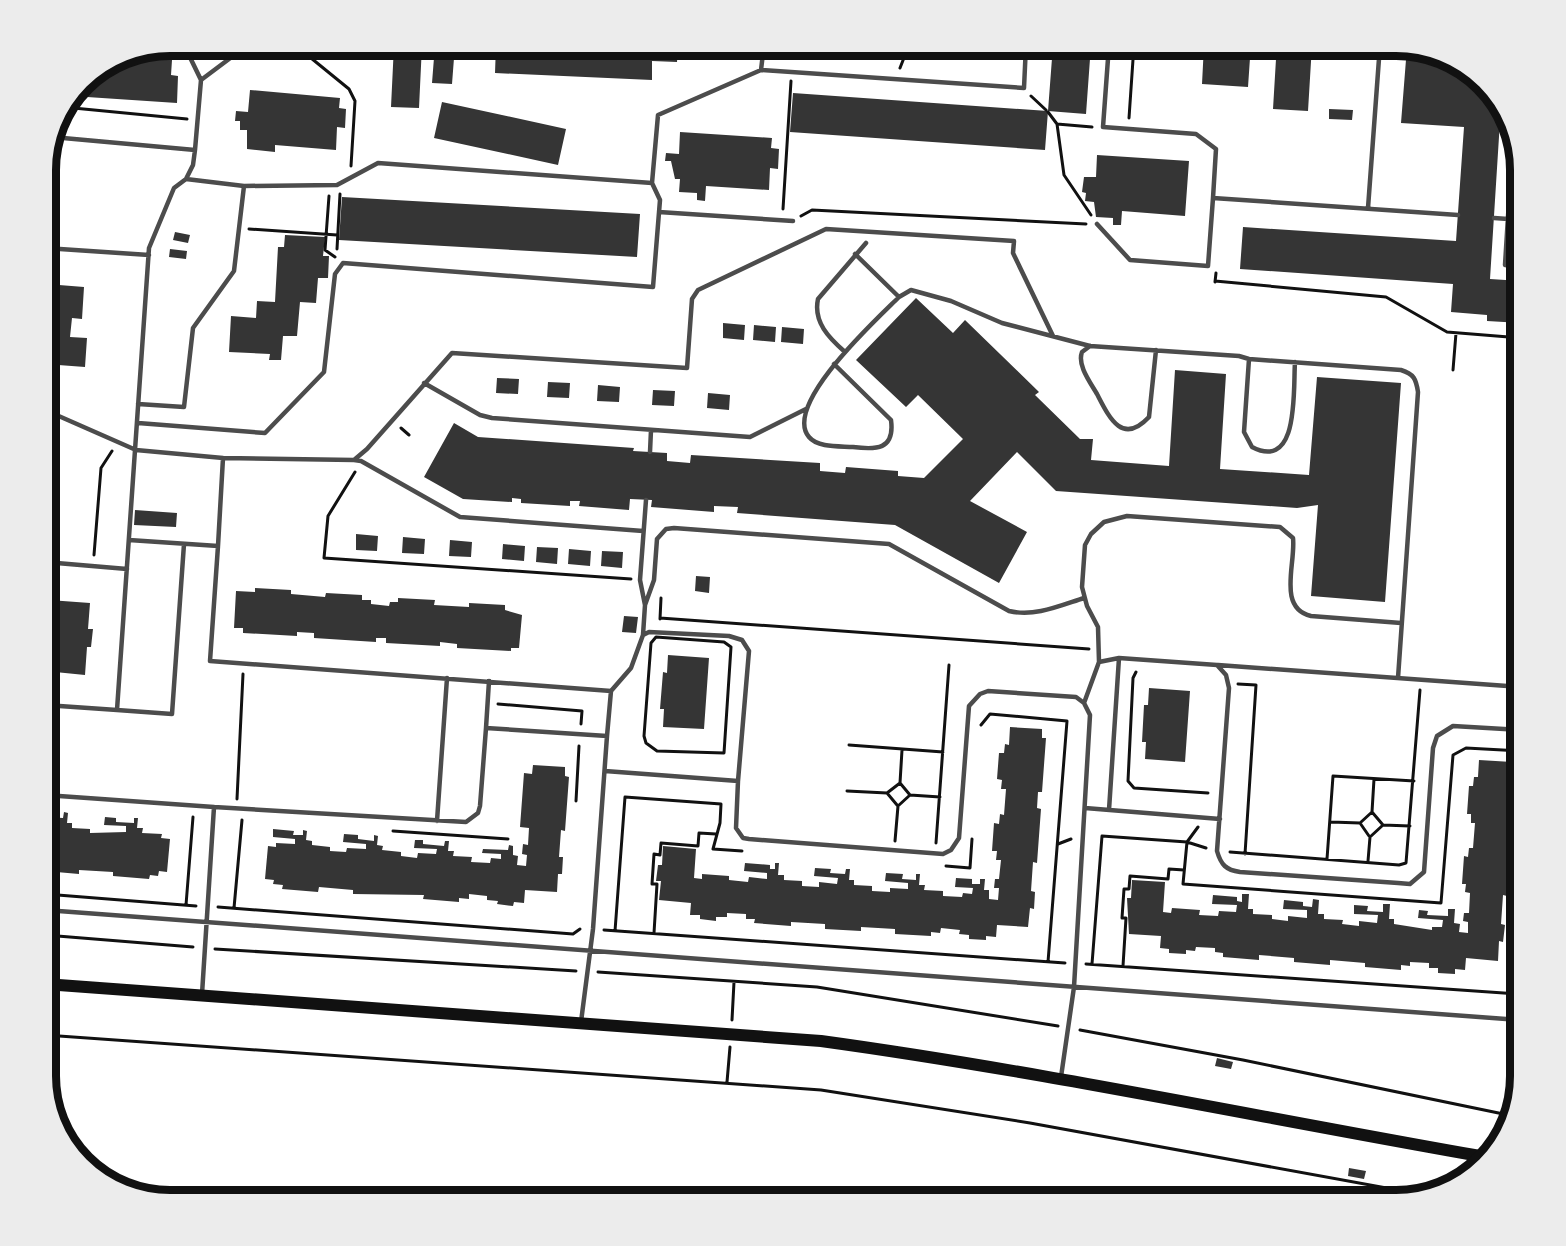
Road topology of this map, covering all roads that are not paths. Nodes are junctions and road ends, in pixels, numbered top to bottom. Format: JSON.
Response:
{"nodes":[{"id":1,"x":189,"y":56,"type":"edge"},
{"id":2,"x":234,"y":56,"type":"edge"},
{"id":3,"x":763,"y":56,"type":"edge"},
{"id":4,"x":1025,"y":56,"type":"edge"},
{"id":5,"x":1108,"y":56,"type":"edge"},
{"id":6,"x":1379,"y":56,"type":"edge"},
{"id":7,"x":761,"y":70,"type":"junction"},
{"id":8,"x":201,"y":80,"type":"junction"},
{"id":9,"x":60,"y":138,"type":"edge"},
{"id":10,"x":195,"y":150,"type":"junction"},
{"id":11,"x":186,"y":178,"type":"junction"},
{"id":12,"x":652,"y":183,"type":"junction"},
{"id":13,"x":244,"y":186,"type":"junction"},
{"id":14,"x":1510,"y":186,"type":"edge"},
{"id":15,"x":1213,"y":198,"type":"junction"},
{"id":16,"x":1368,"y":208,"type":"junction"},
{"id":17,"x":659,"y":212,"type":"junction"},
{"id":18,"x":1458,"y":215,"type":"dead end"},
{"id":19,"x":1494,"y":218,"type":"dead end"},
{"id":20,"x":1508,"y":219,"type":"junction"},
{"id":21,"x":793,"y":221,"type":"road end"},
{"id":22,"x":1097,"y":224,"type":"road end"},
{"id":23,"x":866,"y":243,"type":"dead end"},
{"id":24,"x":56,"y":249,"type":"edge"},
{"id":25,"x":855,"y":254,"type":"junction"},
{"id":26,"x":149,"y":255,"type":"junction"},
{"id":27,"x":1510,"y":266,"type":"edge"},
{"id":28,"x":899,"y":297,"type":"junction"},
{"id":29,"x":1053,"y":336,"type":"junction"},
{"id":30,"x":1090,"y":346,"type":"junction"},
{"id":31,"x":1156,"y":350,"type":"junction"},
{"id":32,"x":845,"y":352,"type":"junction"},
{"id":33,"x":1249,"y":358,"type":"junction"},
{"id":34,"x":1295,"y":362,"type":"junction"},
{"id":35,"x":834,"y":364,"type":"junction"},
{"id":36,"x":424,"y":383,"type":"junction"},
{"id":37,"x":138,"y":404,"type":"junction"},
{"id":38,"x":806,"y":409,"type":"junction"},
{"id":39,"x":56,"y":415,"type":"edge"},
{"id":40,"x":138,"y":423,"type":"junction"},
{"id":41,"x":651,"y":430,"type":"junction"},
{"id":42,"x":136,"y":450,"type":"junction"},
{"id":43,"x":650,"y":452,"type":"dead end"},
{"id":44,"x":223,"y":458,"type":"junction"},
{"id":45,"x":354,"y":460,"type":"junction"},
{"id":46,"x":646,"y":500,"type":"dead end"},
{"id":47,"x":644,"y":531,"type":"junction"},
{"id":48,"x":129,"y":540,"type":"junction"},
{"id":49,"x":184,"y":544,"type":"junction"},
{"id":50,"x":218,"y":546,"type":"junction"},
{"id":51,"x":56,"y":563,"type":"edge"},
{"id":52,"x":127,"y":569,"type":"junction"},
{"id":53,"x":1084,"y":598,"type":"junction"},
{"id":54,"x":645,"y":605,"type":"junction"},
{"id":55,"x":1401,"y":623,"type":"junction"},
{"id":56,"x":643,"y":635,"type":"junction"},
{"id":57,"x":1119,"y":658,"type":"junction"},
{"id":58,"x":1099,"y":662,"type":"junction"},
{"id":59,"x":1217,"y":665,"type":"junction"},
{"id":60,"x":447,"y":678,"type":"junction"},
{"id":61,"x":1398,"y":678,"type":"junction"},
{"id":62,"x":489,"y":681,"type":"junction"},
{"id":63,"x":1510,"y":686,"type":"edge"},
{"id":64,"x":611,"y":691,"type":"junction"},
{"id":65,"x":1084,"y":703,"type":"junction"},
{"id":66,"x":56,"y":706,"type":"edge"},
{"id":67,"x":117,"y":710,"type":"junction"},
{"id":68,"x":486,"y":728,"type":"junction"},
{"id":69,"x":1510,"y":729,"type":"edge"},
{"id":70,"x":607,"y":736,"type":"junction"},
{"id":71,"x":605,"y":771,"type":"junction"},
{"id":72,"x":738,"y":781,"type":"junction"},
{"id":73,"x":56,"y":796,"type":"edge"},
{"id":74,"x":214,"y":807,"type":"junction"},
{"id":75,"x":1085,"y":808,"type":"junction"},
{"id":76,"x":1109,"y":810,"type":"junction"},
{"id":77,"x":1220,"y":819,"type":"junction"},
{"id":78,"x":437,"y":821,"type":"junction"},
{"id":79,"x":56,"y":911,"type":"edge"},
{"id":80,"x":207,"y":922,"type":"junction"},
{"id":81,"x":590,"y":951,"type":"junction"},
{"id":82,"x":56,"y":985,"type":"edge"},
{"id":83,"x":1074,"y":987,"type":"junction"},
{"id":84,"x":202,"y":995,"type":"junction"},
{"id":85,"x":1510,"y":1018,"type":"edge"},
{"id":86,"x":581,"y":1022,"type":"junction"},
{"id":87,"x":1060,"y":1078,"type":"junction"},
{"id":88,"x":1478,"y":1156,"type":"edge"}],
"edges":[{"from":1,"to":8,"type":"lane"},
{"from":2,"to":8,"type":"lane"},
{"from":3,"to":7,"type":"lane"},
{"from":4,"to":7,"type":"lane"},
{"from":5,"to":15,"type":"lane"},
{"from":6,"to":16,"type":"lane"},
{"from":7,"to":12,"type":"lane"},
{"from":8,"to":10,"type":"lane"},
{"from":9,"to":10,"type":"lane"},
{"from":10,"to":11,"type":"lane"},
{"from":11,"to":13,"type":"lane"},
{"from":11,"to":26,"type":"lane"},
{"from":12,"to":13,"type":"lane"},
{"from":12,"to":17,"type":"lane"},
{"from":13,"to":37,"type":"lane"},
{"from":14,"to":20,"type":"lane"},
{"from":15,"to":16,"type":"lane"},
{"from":15,"to":22,"type":"lane"},
{"from":16,"to":18,"type":"lane"},
{"from":17,"to":21,"type":"lane"},
{"from":17,"to":40,"type":"lane"},
{"from":19,"to":20,"type":"lane"},
{"from":20,"to":27,"type":"lane"},
{"from":23,"to":25,"type":"lane"},
{"from":24,"to":26,"type":"lane"},
{"from":25,"to":28,"type":"lane"},
{"from":25,"to":32,"type":"lane"},
{"from":26,"to":37,"type":"lane"},
{"from":28,"to":29,"type":"lane"},
{"from":28,"to":32,"type":"lane"},
{"from":29,"to":30,"type":"lane"},
{"from":29,"to":36,"type":"lane"},
{"from":30,"to":31,"type":"lane"},
{"from":30,"to":31,"type":"lane"},
{"from":31,"to":33,"type":"lane"},
{"from":32,"to":35,"type":"lane"},
{"from":33,"to":34,"type":"lane"},
{"from":33,"to":34,"type":"lane"},
{"from":34,"to":55,"type":"lane"},
{"from":35,"to":38,"type":"lane"},
{"from":35,"to":38,"type":"lane"},
{"from":36,"to":41,"type":"lane"},
{"from":36,"to":45,"type":"lane"},
{"from":37,"to":40,"type":"lane"},
{"from":38,"to":41,"type":"lane"},
{"from":39,"to":42,"type":"lane"},
{"from":40,"to":42,"type":"lane"},
{"from":41,"to":43,"type":"lane"},
{"from":42,"to":44,"type":"lane"},
{"from":42,"to":48,"type":"lane"},
{"from":44,"to":45,"type":"lane"},
{"from":44,"to":50,"type":"lane"},
{"from":45,"to":47,"type":"lane"},
{"from":46,"to":47,"type":"lane"},
{"from":47,"to":54,"type":"lane"},
{"from":48,"to":49,"type":"lane"},
{"from":48,"to":52,"type":"lane"},
{"from":49,"to":50,"type":"lane"},
{"from":49,"to":67,"type":"lane"},
{"from":50,"to":60,"type":"lane"},
{"from":51,"to":52,"type":"lane"},
{"from":52,"to":67,"type":"lane"},
{"from":53,"to":54,"type":"lane"},
{"from":53,"to":55,"type":"lane"},
{"from":53,"to":58,"type":"lane"},
{"from":54,"to":56,"type":"lane"},
{"from":55,"to":61,"type":"lane"},
{"from":56,"to":64,"type":"lane"},
{"from":56,"to":72,"type":"lane"},
{"from":57,"to":58,"type":"lane"},
{"from":57,"to":59,"type":"lane"},
{"from":57,"to":76,"type":"lane"},
{"from":58,"to":65,"type":"lane"},
{"from":59,"to":61,"type":"lane"},
{"from":59,"to":77,"type":"lane"},
{"from":60,"to":62,"type":"lane"},
{"from":60,"to":78,"type":"lane"},
{"from":61,"to":63,"type":"lane"},
{"from":62,"to":64,"type":"lane"},
{"from":62,"to":68,"type":"lane"},
{"from":64,"to":70,"type":"lane"},
{"from":65,"to":72,"type":"lane"},
{"from":65,"to":75,"type":"lane"},
{"from":66,"to":67,"type":"lane"},
{"from":68,"to":70,"type":"lane"},
{"from":68,"to":78,"type":"lane"},
{"from":69,"to":77,"type":"lane"},
{"from":70,"to":71,"type":"lane"},
{"from":71,"to":72,"type":"lane"},
{"from":71,"to":81,"type":"lane"},
{"from":73,"to":74,"type":"lane"},
{"from":74,"to":78,"type":"lane"},
{"from":74,"to":80,"type":"lane"},
{"from":75,"to":76,"type":"lane"},
{"from":75,"to":83,"type":"lane"},
{"from":76,"to":77,"type":"lane"},
{"from":79,"to":80,"type":"lane"},
{"from":80,"to":81,"type":"lane"},
{"from":80,"to":84,"type":"lane"},
{"from":81,"to":83,"type":"lane"},
{"from":81,"to":86,"type":"lane"},
{"from":82,"to":84,"type":"main road"},
{"from":83,"to":85,"type":"lane"},
{"from":83,"to":87,"type":"lane"},
{"from":84,"to":86,"type":"main road"},
{"from":86,"to":87,"type":"main road"},
{"from":87,"to":88,"type":"main road"}]}
